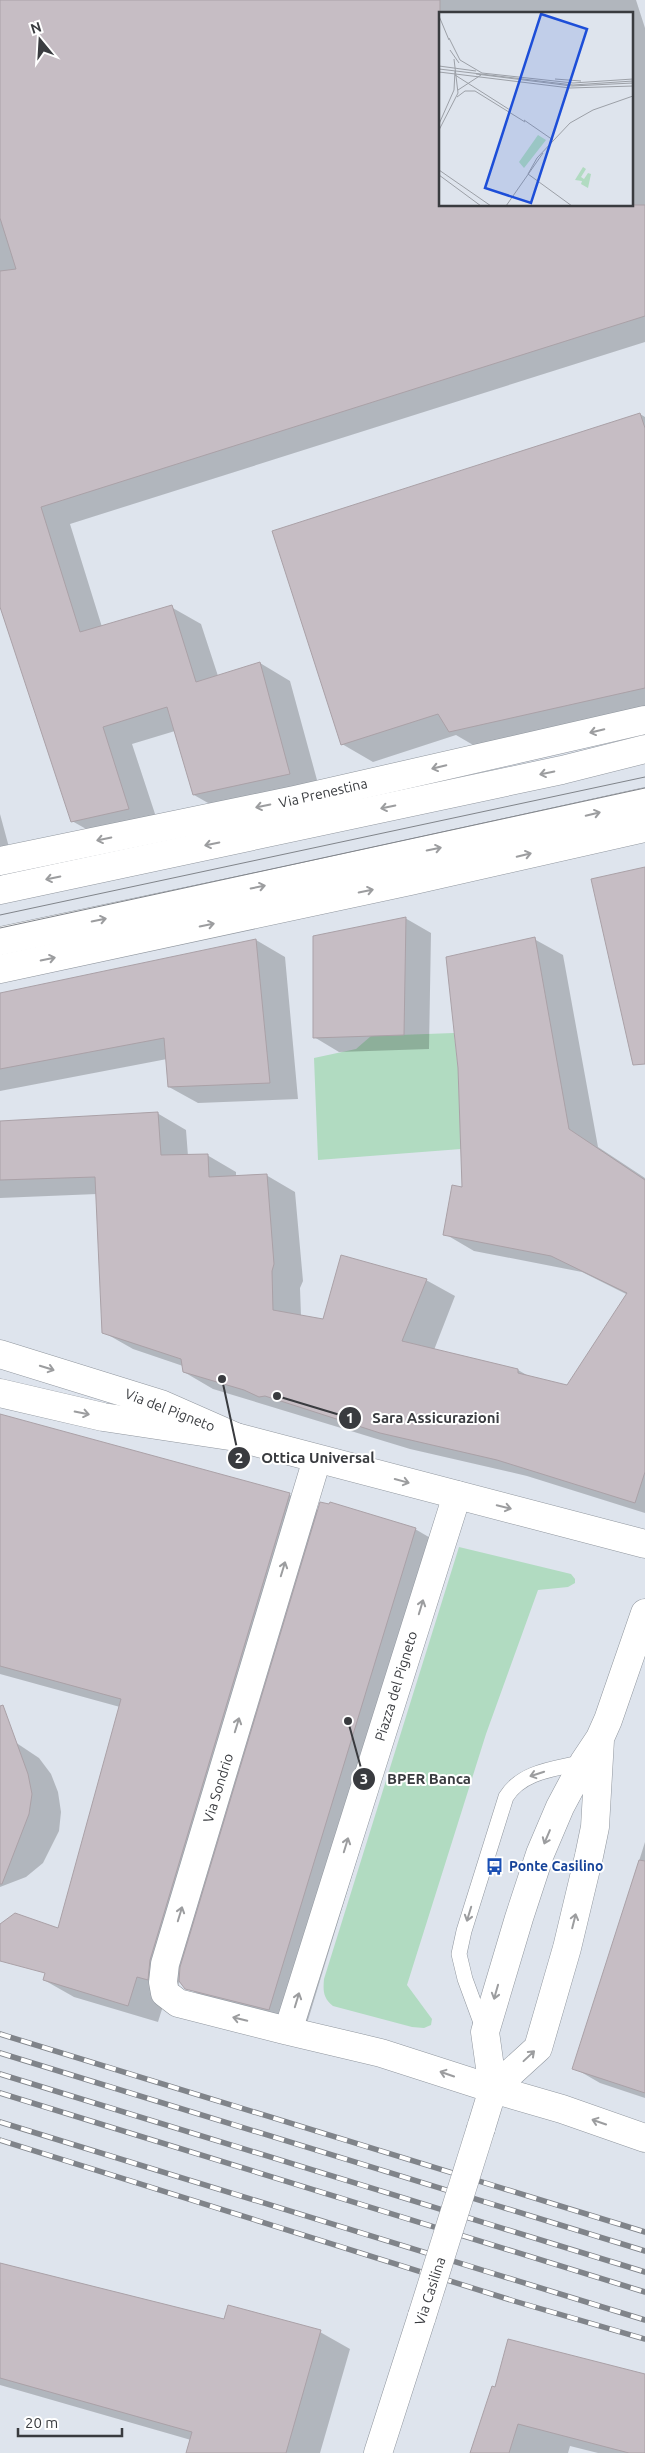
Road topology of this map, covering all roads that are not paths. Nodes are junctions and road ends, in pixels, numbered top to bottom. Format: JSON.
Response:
{"nodes":[{"id":1,"x":645,"y":720,"type":"edge"},
{"id":2,"x":645,"y":749,"type":"edge"},
{"id":3,"x":645,"y":802,"type":"edge"},
{"id":4,"x":645,"y":828,"type":"edge"},
{"id":5,"x":0,"y":861,"type":"edge"},
{"id":6,"x":0,"y":890,"type":"edge"},
{"id":7,"x":0,"y":941,"type":"edge"},
{"id":8,"x":0,"y":969,"type":"edge"},
{"id":9,"x":0,"y":1354,"type":"edge"},
{"id":10,"x":0,"y":1394,"type":"edge"},
{"id":11,"x":236,"y":1437,"type":"junction"},
{"id":12,"x":317,"y":1459,"type":"junction"},
{"id":13,"x":457,"y":1495,"type":"junction"},
{"id":14,"x":645,"y":1544,"type":"edge"},
{"id":15,"x":645,"y":1613,"type":"edge"},
{"id":16,"x":600,"y":1738,"type":"junction"},
{"id":17,"x":584,"y":1762,"type":"junction"},
{"id":18,"x":288,"y":2031,"type":"junction"},
{"id":19,"x":485,"y":2032,"type":"junction"},
{"id":20,"x":494,"y":2089,"type":"junction"},
{"id":21,"x":645,"y":2138,"type":"edge"},
{"id":22,"x":378,"y":2453,"type":"edge"}],
"edges":[{"from":1,"to":5,"type":"main road","name":"Via Prenestina","one_way":true},
{"from":2,"to":6,"type":"main road","one_way":true},
{"from":7,"to":3,"type":"main road","one_way":true},
{"from":8,"to":4,"type":"main road","one_way":true},
{"from":9,"to":11,"type":"main road","name":"Via del Pigneto","one_way":true},
{"from":10,"to":11,"type":"main road","one_way":true},
{"from":11,"to":12,"type":"main road","name":"Via del Pigneto"},
{"from":12,"to":13,"type":"main road","name":"Via del Pigneto","one_way":true},
{"from":18,"to":12,"type":"main road","name":"Via Sondrio","one_way":true},
{"from":13,"to":14,"type":"main road","one_way":true},
{"from":18,"to":13,"type":"main road","name":"Piazza del Pigneto","one_way":true},
{"from":15,"to":16,"type":"main road"},
{"from":16,"to":17,"type":"main road"},
{"from":20,"to":16,"type":"main road","one_way":true},
{"from":17,"to":19,"type":"main road","one_way":true},
{"from":17,"to":19,"type":"lane","one_way":true},
{"from":20,"to":18,"type":"main road","one_way":true},
{"from":19,"to":20,"type":"main road"},
{"from":21,"to":20,"type":"main road","one_way":true},
{"from":20,"to":22,"type":"main road","name":"Via Casilina","bridge":true}]}
